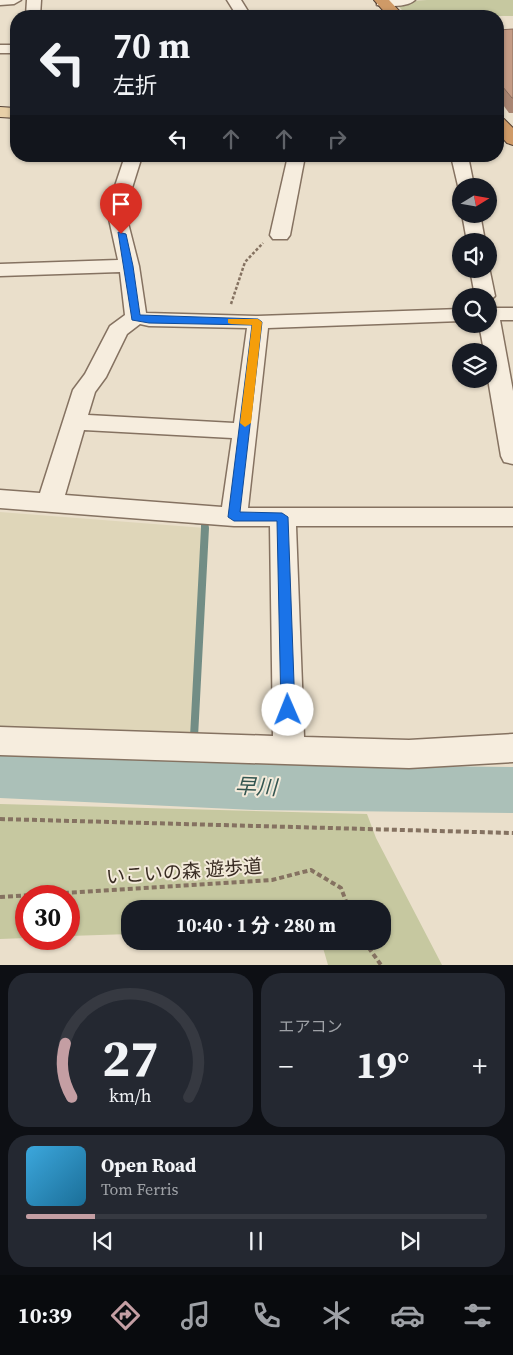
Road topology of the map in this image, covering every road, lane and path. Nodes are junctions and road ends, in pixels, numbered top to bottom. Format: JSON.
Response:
{"nodes":[{"id":1,"x":14,"y":0,"type":"edge"},
{"id":2,"x":408,"y":0,"type":"edge"},
{"id":3,"x":0,"y":1,"type":"edge"},
{"id":4,"x":382,"y":1,"type":"edge"},
{"id":5,"x":132,"y":162,"type":"edge"},
{"id":6,"x":297,"y":162,"type":"edge"},
{"id":7,"x":460,"y":162,"type":"edge"},
{"id":8,"x":463,"y":178,"type":"edge"},
{"id":9,"x":280,"y":235,"type":"joint"},
{"id":10,"x":129,"y":266,"type":"junction"},
{"id":11,"x":0,"y":270,"type":"edge"},
{"id":12,"x":452,"y":314,"type":"edge"},
{"id":13,"x":497,"y":314,"type":"edge"},
{"id":14,"x":513,"y":314,"type":"edge"},
{"id":15,"x":136,"y":318,"type":"junction"},
{"id":16,"x":226,"y":321,"type":"junction"},
{"id":17,"x":258,"y":322,"type":"junction"},
{"id":18,"x":491,"y":333,"type":"edge"},
{"id":19,"x":76,"y":422,"type":"junction"},
{"id":20,"x":244,"y":431,"type":"junction"},
{"id":21,"x":513,"y":456,"type":"edge"},
{"id":22,"x":0,"y":499,"type":"edge"},
{"id":23,"x":50,"y":503,"type":"junction"},
{"id":24,"x":234,"y":517,"type":"junction"},
{"id":25,"x":282,"y":517,"type":"junction"},
{"id":26,"x":513,"y":517,"type":"edge"},
{"id":27,"x":0,"y":741,"type":"edge"},
{"id":28,"x":513,"y":748,"type":"edge"},
{"id":29,"x":289,"y":749,"type":"junction"},
{"id":30,"x":0,"y":818,"type":"edge"},
{"id":31,"x":513,"y":833,"type":"edge"},
{"id":32,"x":0,"y":897,"type":"edge"},
{"id":33,"x":346,"y":900,"type":"edge"},
{"id":34,"x":370,"y":950,"type":"edge"},
{"id":35,"x":381,"y":965,"type":"edge"}],
"edges":[{"from":1,"to":3,"type":"street"},
{"from":2,"to":4,"type":"street"},
{"from":5,"to":10,"type":"street"},
{"from":6,"to":9,"type":"street"},
{"from":7,"to":8,"type":"street"},
{"from":9,"to":16,"type":"path"},
{"from":10,"to":11,"type":"street"},
{"from":10,"to":15,"type":"street"},
{"from":12,"to":17,"type":"street"},
{"from":13,"to":14,"type":"street"},
{"from":15,"to":16,"type":"street"},
{"from":15,"to":19,"type":"street"},
{"from":16,"to":17,"type":"street"},
{"from":17,"to":20,"type":"street"},
{"from":18,"to":21,"type":"street"},
{"from":19,"to":20,"type":"street"},
{"from":19,"to":23,"type":"street"},
{"from":20,"to":24,"type":"street"},
{"from":22,"to":23,"type":"street"},
{"from":23,"to":24,"type":"street"},
{"from":24,"to":25,"type":"street"},
{"from":25,"to":26,"type":"street"},
{"from":25,"to":29,"type":"street"},
{"from":27,"to":29,"type":"street"},
{"from":28,"to":29,"type":"street"},
{"from":30,"to":31,"type":"path"},
{"from":32,"to":33,"type":"path","name":"いこいの森 遊歩道"},
{"from":34,"to":35,"type":"path"}]}
